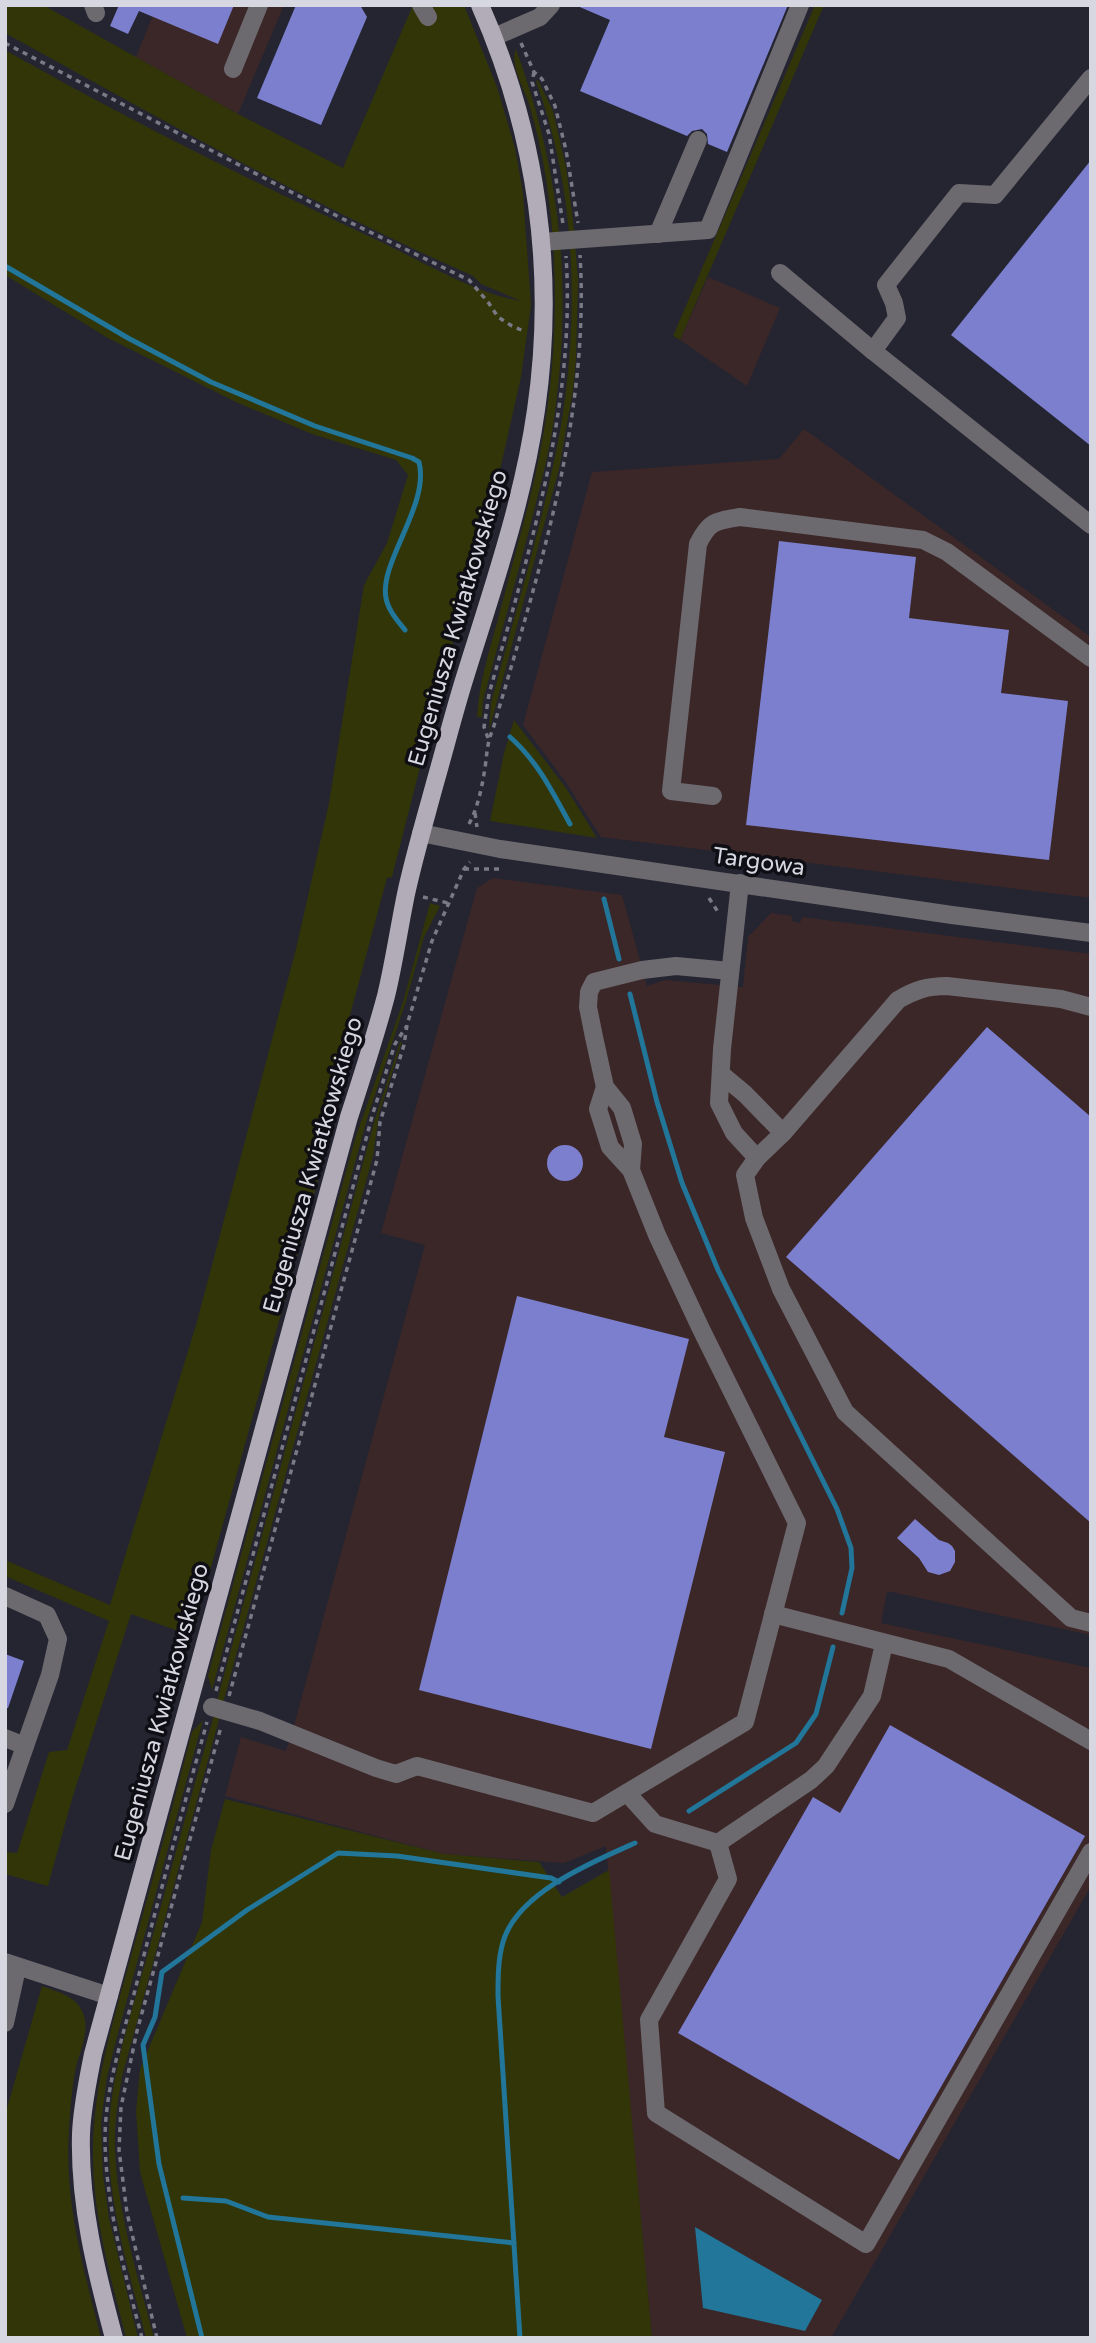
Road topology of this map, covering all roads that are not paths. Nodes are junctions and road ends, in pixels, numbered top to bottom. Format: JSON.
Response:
{"nodes":[{"id":1,"x":259,"y":5,"type":"edge"},
{"id":2,"x":480,"y":5,"type":"edge"},
{"id":3,"x":551,"y":5,"type":"edge"},
{"id":4,"x":800,"y":5,"type":"edge"},
{"id":5,"x":494,"y":37,"type":"junction"},
{"id":6,"x":233,"y":69,"type":"dead end"},
{"id":7,"x":1091,"y":78,"type":"edge"},
{"id":8,"x":698,"y":140,"type":"dead end"},
{"id":9,"x":658,"y":234,"type":"junction"},
{"id":10,"x":542,"y":242,"type":"junction"},
{"id":11,"x":780,"y":273,"type":"dead end"},
{"id":12,"x":873,"y":351,"type":"junction"},
{"id":13,"x":1091,"y":524,"type":"edge"},
{"id":14,"x":1091,"y":658,"type":"edge"},
{"id":15,"x":713,"y":796,"type":"dead end"},
{"id":16,"x":421,"y":833,"type":"junction"},
{"id":17,"x":740,"y":883,"type":"junction"},
{"id":18,"x":1091,"y":933,"type":"edge"},
{"id":19,"x":730,"y":971,"type":"junction"},
{"id":20,"x":1091,"y":1007,"type":"edge"},
{"id":21,"x":721,"y":1074,"type":"junction"},
{"id":22,"x":783,"y":1133,"type":"junction"},
{"id":23,"x":757,"y":1158,"type":"junction"},
{"id":24,"x":5,"y":1596,"type":"edge"},
{"id":25,"x":773,"y":1614,"type":"junction"},
{"id":26,"x":1091,"y":1623,"type":"edge"},
{"id":27,"x":884,"y":1644,"type":"junction"},
{"id":28,"x":218,"y":1709,"type":"road end"},
{"id":29,"x":5,"y":1738,"type":"edge"},
{"id":30,"x":1091,"y":1741,"type":"edge"},
{"id":31,"x":25,"y":1746,"type":"junction"},
{"id":32,"x":627,"y":1793,"type":"junction"},
{"id":33,"x":5,"y":1804,"type":"edge"},
{"id":34,"x":718,"y":1843,"type":"junction"},
{"id":35,"x":1091,"y":1852,"type":"edge"},
{"id":36,"x":11,"y":1965,"type":"edge"},
{"id":37,"x":109,"y":1996,"type":"junction"},
{"id":38,"x":5,"y":2023,"type":"edge"},
{"id":39,"x":114,"y":2338,"type":"edge"}],
"edges":[{"from":1,"to":6,"type":"street"},
{"from":2,"to":5,"type":"main road","name":"Eugeniusza Kwiatkowskiego"},
{"from":3,"to":5,"type":"street"},
{"from":4,"to":9,"type":"street"},
{"from":5,"to":10,"type":"main road","name":"Eugeniusza Kwiatkowskiego"},
{"from":7,"to":12,"type":"street"},
{"from":8,"to":9,"type":"street"},
{"from":9,"to":10,"type":"street"},
{"from":10,"to":16,"type":"main road","name":"Eugeniusza Kwiatkowskiego"},
{"from":11,"to":12,"type":"street"},
{"from":12,"to":13,"type":"street"},
{"from":14,"to":15,"type":"street"},
{"from":16,"to":17,"type":"street","name":"Targowa"},
{"from":16,"to":37,"type":"main road","name":"Eugeniusza Kwiatkowskiego"},
{"from":17,"to":18,"type":"street","name":"Targowa"},
{"from":17,"to":19,"type":"street"},
{"from":19,"to":21,"type":"street"},
{"from":19,"to":25,"type":"street"},
{"from":20,"to":22,"type":"street"},
{"from":21,"to":22,"type":"street"},
{"from":21,"to":23,"type":"street"},
{"from":22,"to":23,"type":"street"},
{"from":23,"to":26,"type":"street"},
{"from":24,"to":31,"type":"street"},
{"from":25,"to":27,"type":"street"},
{"from":25,"to":32,"type":"street"},
{"from":27,"to":30,"type":"street"},
{"from":27,"to":34,"type":"street"},
{"from":28,"to":32,"type":"street"},
{"from":29,"to":31,"type":"street"},
{"from":31,"to":33,"type":"street"},
{"from":32,"to":34,"type":"street"},
{"from":34,"to":35,"type":"street"},
{"from":36,"to":37,"type":"street"},
{"from":36,"to":38,"type":"street"},
{"from":37,"to":39,"type":"main road","name":"Eugeniusza Kwiatkowskiego"}]}
